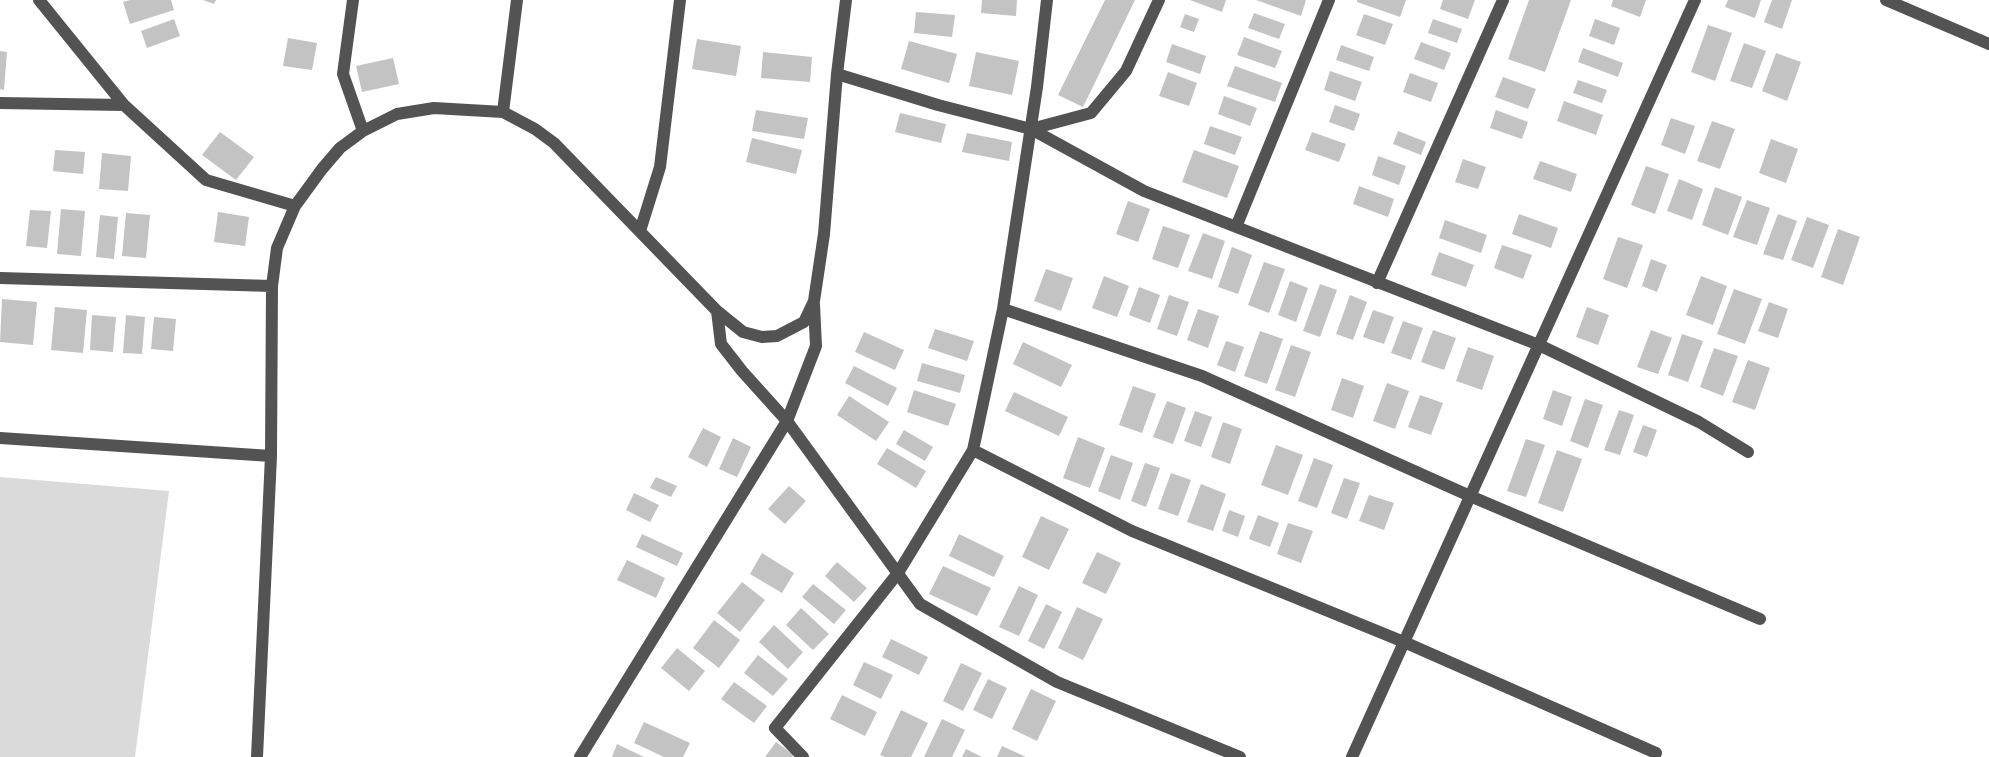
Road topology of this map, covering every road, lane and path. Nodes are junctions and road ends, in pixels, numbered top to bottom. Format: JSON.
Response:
{"nodes":[{"id":1,"x":39,"y":0,"type":"edge"},
{"id":2,"x":353,"y":0,"type":"edge"},
{"id":3,"x":517,"y":0,"type":"edge"},
{"id":4,"x":680,"y":0,"type":"edge"},
{"id":5,"x":846,"y":0,"type":"edge"},
{"id":6,"x":1047,"y":0,"type":"edge"},
{"id":7,"x":1159,"y":0,"type":"edge"},
{"id":8,"x":1329,"y":0,"type":"edge"},
{"id":9,"x":1503,"y":0,"type":"edge"},
{"id":10,"x":1695,"y":0,"type":"edge"},
{"id":11,"x":1886,"y":0,"type":"edge"},
{"id":12,"x":1989,"y":44,"type":"edge"},
{"id":13,"x":837,"y":74,"type":"junction"},
{"id":14,"x":0,"y":103,"type":"edge"},
{"id":15,"x":124,"y":105,"type":"junction"},
{"id":16,"x":503,"y":112,"type":"junction"},
{"id":17,"x":1031,"y":129,"type":"junction"},
{"id":18,"x":363,"y":131,"type":"junction"},
{"id":19,"x":295,"y":206,"type":"junction"},
{"id":20,"x":1236,"y":227,"type":"junction"},
{"id":21,"x":640,"y":232,"type":"junction"},
{"id":22,"x":0,"y":278,"type":"edge"},
{"id":23,"x":1377,"y":282,"type":"junction"},
{"id":24,"x":272,"y":286,"type":"junction"},
{"id":25,"x":814,"y":301,"type":"junction"},
{"id":26,"x":1003,"y":309,"type":"junction"},
{"id":27,"x":717,"y":311,"type":"junction"},
{"id":28,"x":1539,"y":345,"type":"junction"},
{"id":29,"x":786,"y":421,"type":"junction"},
{"id":30,"x":0,"y":438,"type":"edge"},
{"id":31,"x":973,"y":450,"type":"junction"},
{"id":32,"x":1748,"y":452,"type":"dead end"},
{"id":33,"x":271,"y":456,"type":"junction"},
{"id":34,"x":1470,"y":496,"type":"junction"},
{"id":35,"x":898,"y":573,"type":"junction"},
{"id":36,"x":1760,"y":619,"type":"dead end"},
{"id":37,"x":1404,"y":642,"type":"junction"},
{"id":38,"x":1656,"y":753,"type":"dead end"},
{"id":39,"x":257,"y":757,"type":"edge"},
{"id":40,"x":580,"y":757,"type":"edge"},
{"id":41,"x":803,"y":757,"type":"edge"},
{"id":42,"x":1240,"y":757,"type":"edge"},
{"id":43,"x":1352,"y":757,"type":"edge"}],
"edges":[{"from":1,"to":15,"type":"street"},
{"from":2,"to":18,"type":"street"},
{"from":3,"to":16,"type":"street"},
{"from":4,"to":21,"type":"street"},
{"from":5,"to":13,"type":"street"},
{"from":6,"to":17,"type":"street"},
{"from":7,"to":17,"type":"street"},
{"from":8,"to":20,"type":"street"},
{"from":9,"to":23,"type":"street"},
{"from":10,"to":28,"type":"street"},
{"from":11,"to":12,"type":"street"},
{"from":13,"to":17,"type":"street"},
{"from":13,"to":25,"type":"street"},
{"from":14,"to":15,"type":"street"},
{"from":15,"to":19,"type":"street"},
{"from":16,"to":18,"type":"street"},
{"from":16,"to":21,"type":"street"},
{"from":17,"to":20,"type":"street"},
{"from":17,"to":26,"type":"street"},
{"from":18,"to":19,"type":"street"},
{"from":19,"to":24,"type":"street"},
{"from":20,"to":23,"type":"street"},
{"from":21,"to":27,"type":"street"},
{"from":22,"to":24,"type":"street"},
{"from":23,"to":28,"type":"street"},
{"from":24,"to":33,"type":"street"},
{"from":25,"to":27,"type":"street"},
{"from":25,"to":29,"type":"street"},
{"from":26,"to":31,"type":"street"},
{"from":26,"to":34,"type":"street"},
{"from":27,"to":29,"type":"street"},
{"from":28,"to":32,"type":"street"},
{"from":28,"to":34,"type":"street"},
{"from":29,"to":35,"type":"street"},
{"from":29,"to":40,"type":"street"},
{"from":30,"to":33,"type":"street"},
{"from":31,"to":35,"type":"street"},
{"from":31,"to":37,"type":"street"},
{"from":33,"to":39,"type":"street"},
{"from":34,"to":36,"type":"street"},
{"from":34,"to":37,"type":"street"},
{"from":35,"to":41,"type":"street"},
{"from":35,"to":42,"type":"street"},
{"from":37,"to":38,"type":"street"},
{"from":37,"to":43,"type":"street"}]}
